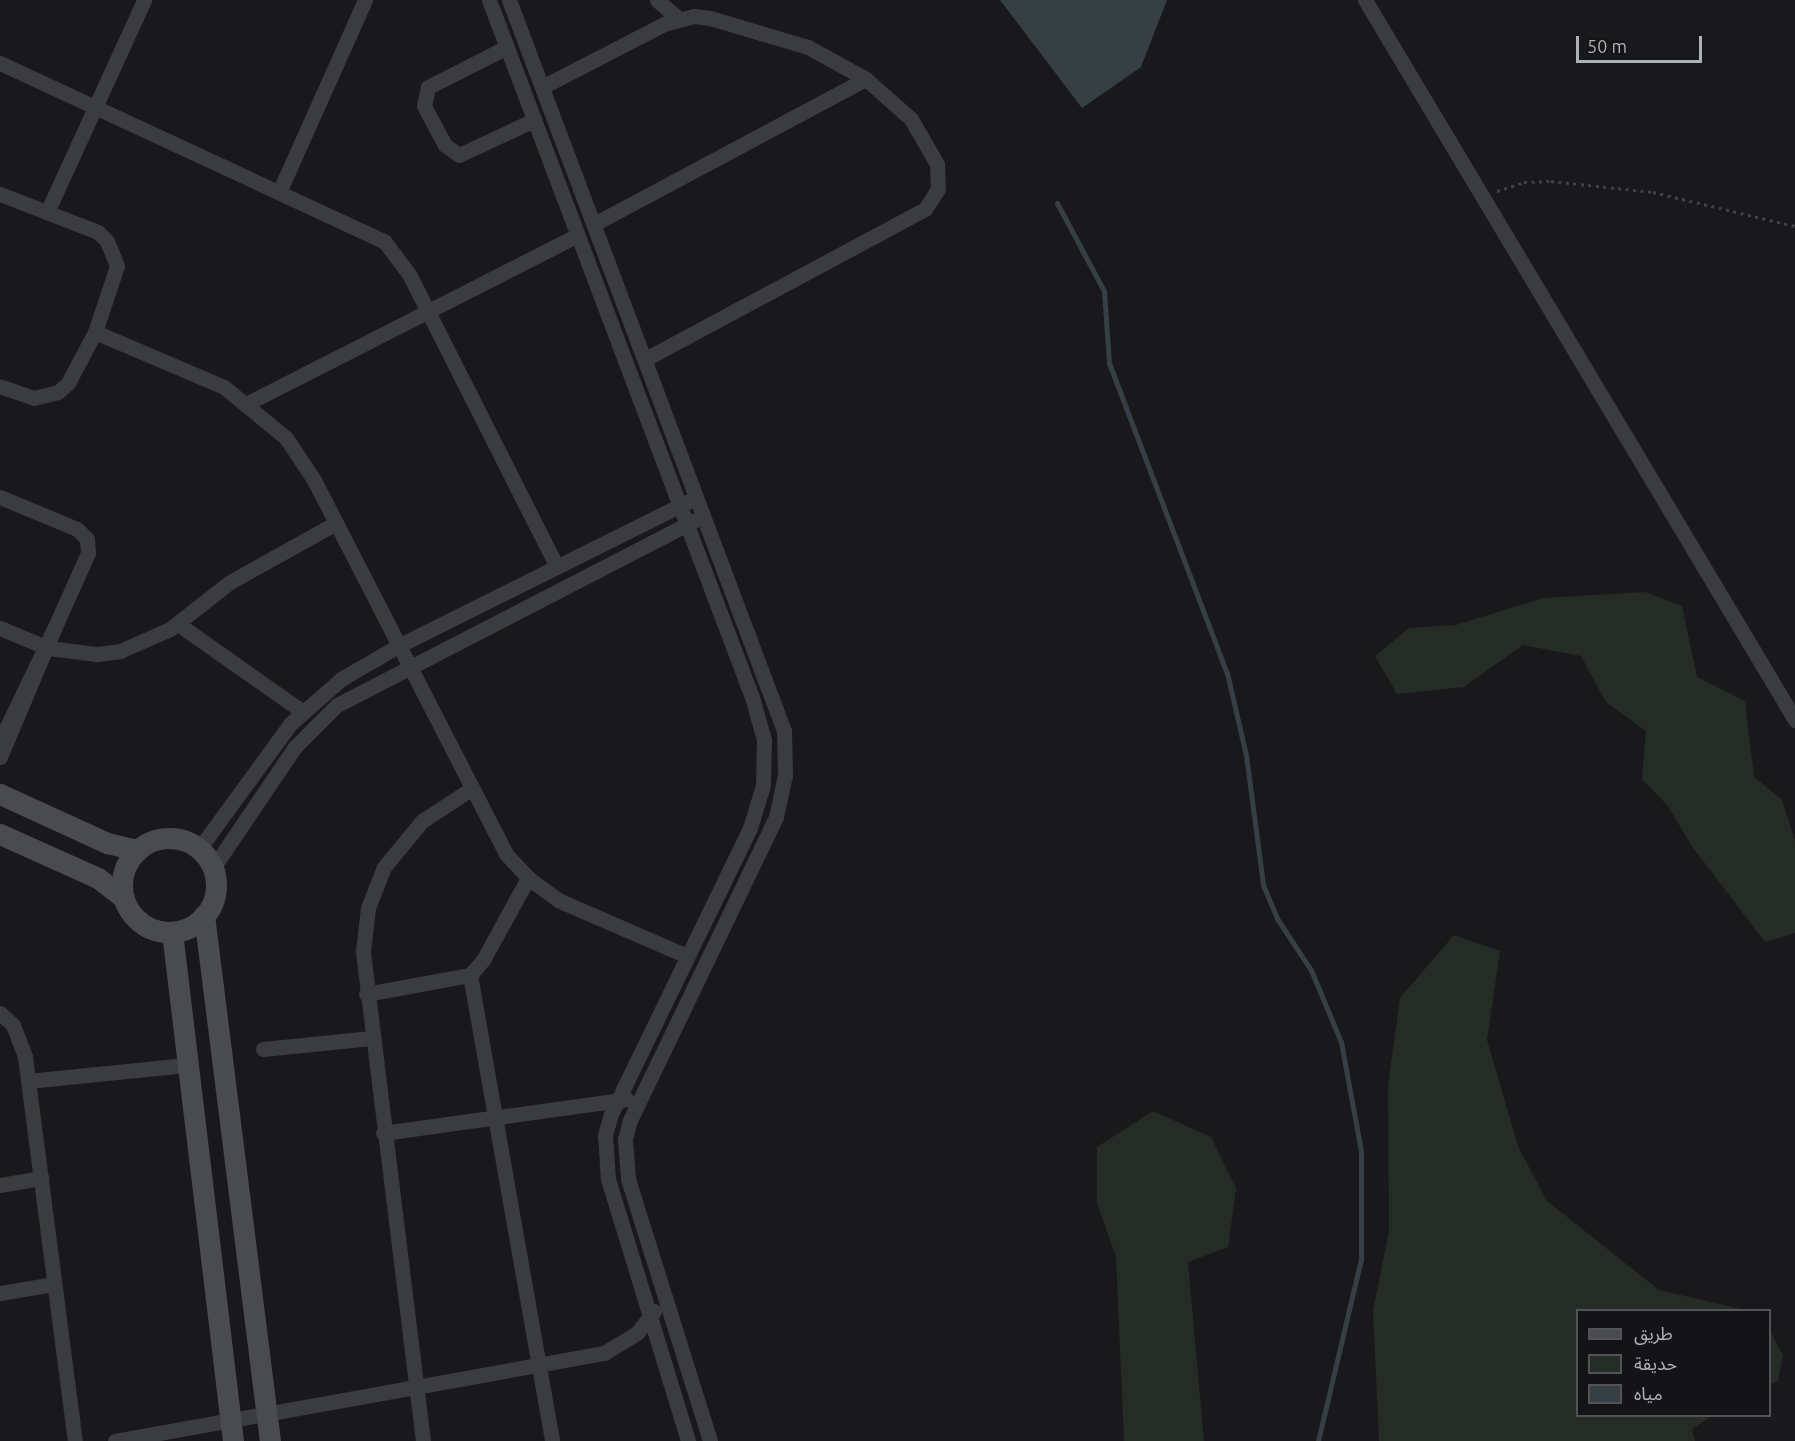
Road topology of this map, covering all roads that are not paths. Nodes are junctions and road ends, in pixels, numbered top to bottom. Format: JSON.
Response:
{"nodes":[{"id":1,"x":144,"y":0,"type":"edge"},
{"id":2,"x":365,"y":0,"type":"edge"},
{"id":3,"x":489,"y":0,"type":"edge"},
{"id":4,"x":509,"y":0,"type":"edge"},
{"id":5,"x":657,"y":0,"type":"edge"},
{"id":6,"x":1365,"y":0,"type":"edge"},
{"id":7,"x":679,"y":19,"type":"junction"},
{"id":8,"x":507,"y":47,"type":"junction"},
{"id":9,"x":0,"y":63,"type":"edge"},
{"id":10,"x":866,"y":79,"type":"junction"},
{"id":11,"x":542,"y":87,"type":"junction"},
{"id":12,"x":96,"y":107,"type":"junction"},
{"id":13,"x":534,"y":120,"type":"junction"},
{"id":14,"x":280,"y":190,"type":"junction"},
{"id":15,"x":0,"y":194,"type":"edge"},
{"id":16,"x":48,"y":210,"type":"junction"},
{"id":17,"x":594,"y":224,"type":"junction"},
{"id":18,"x":578,"y":235,"type":"junction"},
{"id":19,"x":428,"y":312,"type":"junction"},
{"id":20,"x":95,"y":332,"type":"junction"},
{"id":21,"x":645,"y":359,"type":"junction"},
{"id":22,"x":0,"y":386,"type":"edge"},
{"id":23,"x":249,"y":403,"type":"junction"},
{"id":24,"x":0,"y":497,"type":"edge"},
{"id":25,"x":697,"y":497,"type":"junction"},
{"id":26,"x":681,"y":506,"type":"junction"},
{"id":27,"x":704,"y":516,"type":"junction"},
{"id":28,"x":336,"y":523,"type":"junction"},
{"id":29,"x":688,"y":524,"type":"junction"},
{"id":30,"x":557,"y":567,"type":"junction"},
{"id":31,"x":182,"y":622,"type":"junction"},
{"id":32,"x":0,"y":628,"type":"edge"},
{"id":33,"x":398,"y":646,"type":"junction"},
{"id":34,"x":45,"y":647,"type":"junction"},
{"id":35,"x":407,"y":665,"type":"junction"},
{"id":36,"x":305,"y":709,"type":"junction"},
{"id":37,"x":1795,"y":720,"type":"edge"},
{"id":38,"x":0,"y":741,"type":"edge"},
{"id":39,"x":0,"y":757,"type":"edge"},
{"id":40,"x":471,"y":789,"type":"junction"},
{"id":41,"x":0,"y":794,"type":"edge"},
{"id":42,"x":0,"y":834,"type":"edge"},
{"id":43,"x":138,"y":849,"type":"junction"},
{"id":44,"x":200,"y":849,"type":"junction"},
{"id":45,"x":213,"y":868,"type":"junction"},
{"id":46,"x":528,"y":878,"type":"junction"},
{"id":47,"x":124,"y":898,"type":"junction"},
{"id":48,"x":204,"y":915,"type":"junction"},
{"id":49,"x":172,"y":932,"type":"junction"},
{"id":50,"x":687,"y":956,"type":"junction"},
{"id":51,"x":470,"y":975,"type":"junction"},
{"id":52,"x":366,"y":994,"type":"junction"},
{"id":53,"x":0,"y":1013,"type":"edge"},
{"id":54,"x":371,"y":1038,"type":"junction"},
{"id":55,"x":263,"y":1049,"type":"dead end"},
{"id":56,"x":185,"y":1061,"type":"junction"},
{"id":57,"x":28,"y":1077,"type":"junction"},
{"id":58,"x":619,"y":1098,"type":"junction"},
{"id":59,"x":638,"y":1102,"type":"junction"},
{"id":60,"x":495,"y":1114,"type":"junction"},
{"id":61,"x":383,"y":1133,"type":"junction"},
{"id":62,"x":41,"y":1178,"type":"junction"},
{"id":63,"x":0,"y":1185,"type":"edge"},
{"id":64,"x":54,"y":1281,"type":"junction"},
{"id":65,"x":0,"y":1286,"type":"edge"},
{"id":66,"x":0,"y":1293,"type":"edge"},
{"id":67,"x":662,"y":1294,"type":"junction"},
{"id":68,"x":650,"y":1318,"type":"junction"},
{"id":69,"x":539,"y":1366,"type":"junction"},
{"id":70,"x":417,"y":1389,"type":"junction"},
{"id":71,"x":267,"y":1417,"type":"junction"},
{"id":72,"x":232,"y":1432,"type":"edge"},
{"id":73,"x":75,"y":1441,"type":"edge"},
{"id":74,"x":115,"y":1441,"type":"edge"},
{"id":75,"x":270,"y":1441,"type":"edge"},
{"id":76,"x":423,"y":1441,"type":"edge"},
{"id":77,"x":552,"y":1441,"type":"edge"},
{"id":78,"x":688,"y":1441,"type":"edge"},
{"id":79,"x":710,"y":1441,"type":"edge"}],
"edges":[{"from":1,"to":12,"type":"street"},
{"from":2,"to":14,"type":"street"},
{"from":3,"to":8,"type":"street"},
{"from":4,"to":11,"type":"street"},
{"from":5,"to":7,"type":"street"},
{"from":6,"to":37,"type":"street"},
{"from":7,"to":10,"type":"street"},
{"from":7,"to":11,"type":"street"},
{"from":8,"to":13,"type":"street"},
{"from":8,"to":13,"type":"street"},
{"from":9,"to":12,"type":"street"},
{"from":10,"to":17,"type":"street"},
{"from":10,"to":21,"type":"street"},
{"from":11,"to":17,"type":"street"},
{"from":12,"to":14,"type":"street"},
{"from":12,"to":16,"type":"street"},
{"from":13,"to":18,"type":"street"},
{"from":14,"to":19,"type":"street"},
{"from":15,"to":16,"type":"street"},
{"from":16,"to":20,"type":"street"},
{"from":17,"to":21,"type":"street"},
{"from":18,"to":19,"type":"street"},
{"from":18,"to":26,"type":"street"},
{"from":19,"to":23,"type":"street"},
{"from":19,"to":30,"type":"street"},
{"from":20,"to":22,"type":"street"},
{"from":20,"to":23,"type":"street"},
{"from":21,"to":25,"type":"street"},
{"from":23,"to":28,"type":"street"},
{"from":24,"to":34,"type":"street"},
{"from":25,"to":26,"type":"street"},
{"from":25,"to":27,"type":"street"},
{"from":26,"to":29,"type":"street"},
{"from":26,"to":30,"type":"street"},
{"from":27,"to":29,"type":"street"},
{"from":27,"to":59,"type":"street"},
{"from":28,"to":31,"type":"street"},
{"from":28,"to":33,"type":"street"},
{"from":29,"to":35,"type":"street"},
{"from":29,"to":50,"type":"street"},
{"from":30,"to":33,"type":"street"},
{"from":31,"to":34,"type":"street"},
{"from":31,"to":36,"type":"street"},
{"from":32,"to":34,"type":"street"},
{"from":33,"to":35,"type":"street"},
{"from":33,"to":36,"type":"street"},
{"from":34,"to":38,"type":"street"},
{"from":34,"to":39,"type":"street"},
{"from":35,"to":40,"type":"street"},
{"from":35,"to":45,"type":"street"},
{"from":36,"to":44,"type":"street"},
{"from":40,"to":46,"type":"street"},
{"from":40,"to":52,"type":"street"},
{"from":41,"to":43,"type":"street"},
{"from":42,"to":47,"type":"street"},
{"from":43,"to":44,"type":"street"},
{"from":43,"to":47,"type":"street"},
{"from":44,"to":45,"type":"street"},
{"from":45,"to":48,"type":"street"},
{"from":46,"to":50,"type":"street"},
{"from":46,"to":51,"type":"street"},
{"from":47,"to":49,"type":"street"},
{"from":48,"to":49,"type":"street"},
{"from":48,"to":71,"type":"street"},
{"from":49,"to":56,"type":"street"},
{"from":50,"to":58,"type":"street"},
{"from":51,"to":52,"type":"street"},
{"from":51,"to":60,"type":"street"},
{"from":52,"to":54,"type":"street"},
{"from":53,"to":57,"type":"street"},
{"from":54,"to":55,"type":"street"},
{"from":54,"to":61,"type":"street"},
{"from":56,"to":57,"type":"street"},
{"from":56,"to":72,"type":"street"},
{"from":57,"to":62,"type":"street"},
{"from":58,"to":59,"type":"street"},
{"from":58,"to":60,"type":"street"},
{"from":58,"to":68,"type":"street"},
{"from":59,"to":67,"type":"street"},
{"from":60,"to":61,"type":"street"},
{"from":60,"to":69,"type":"street"},
{"from":61,"to":70,"type":"street"},
{"from":62,"to":63,"type":"street"},
{"from":62,"to":64,"type":"street"},
{"from":64,"to":65,"type":"street"},
{"from":64,"to":66,"type":"street"},
{"from":64,"to":73,"type":"street"},
{"from":67,"to":68,"type":"street"},
{"from":67,"to":79,"type":"street"},
{"from":68,"to":69,"type":"street"},
{"from":68,"to":78,"type":"street"},
{"from":69,"to":70,"type":"street"},
{"from":69,"to":77,"type":"street"},
{"from":70,"to":71,"type":"street"},
{"from":70,"to":76,"type":"street"},
{"from":71,"to":72,"type":"street"},
{"from":71,"to":75,"type":"street"},
{"from":72,"to":74,"type":"street"}]}
